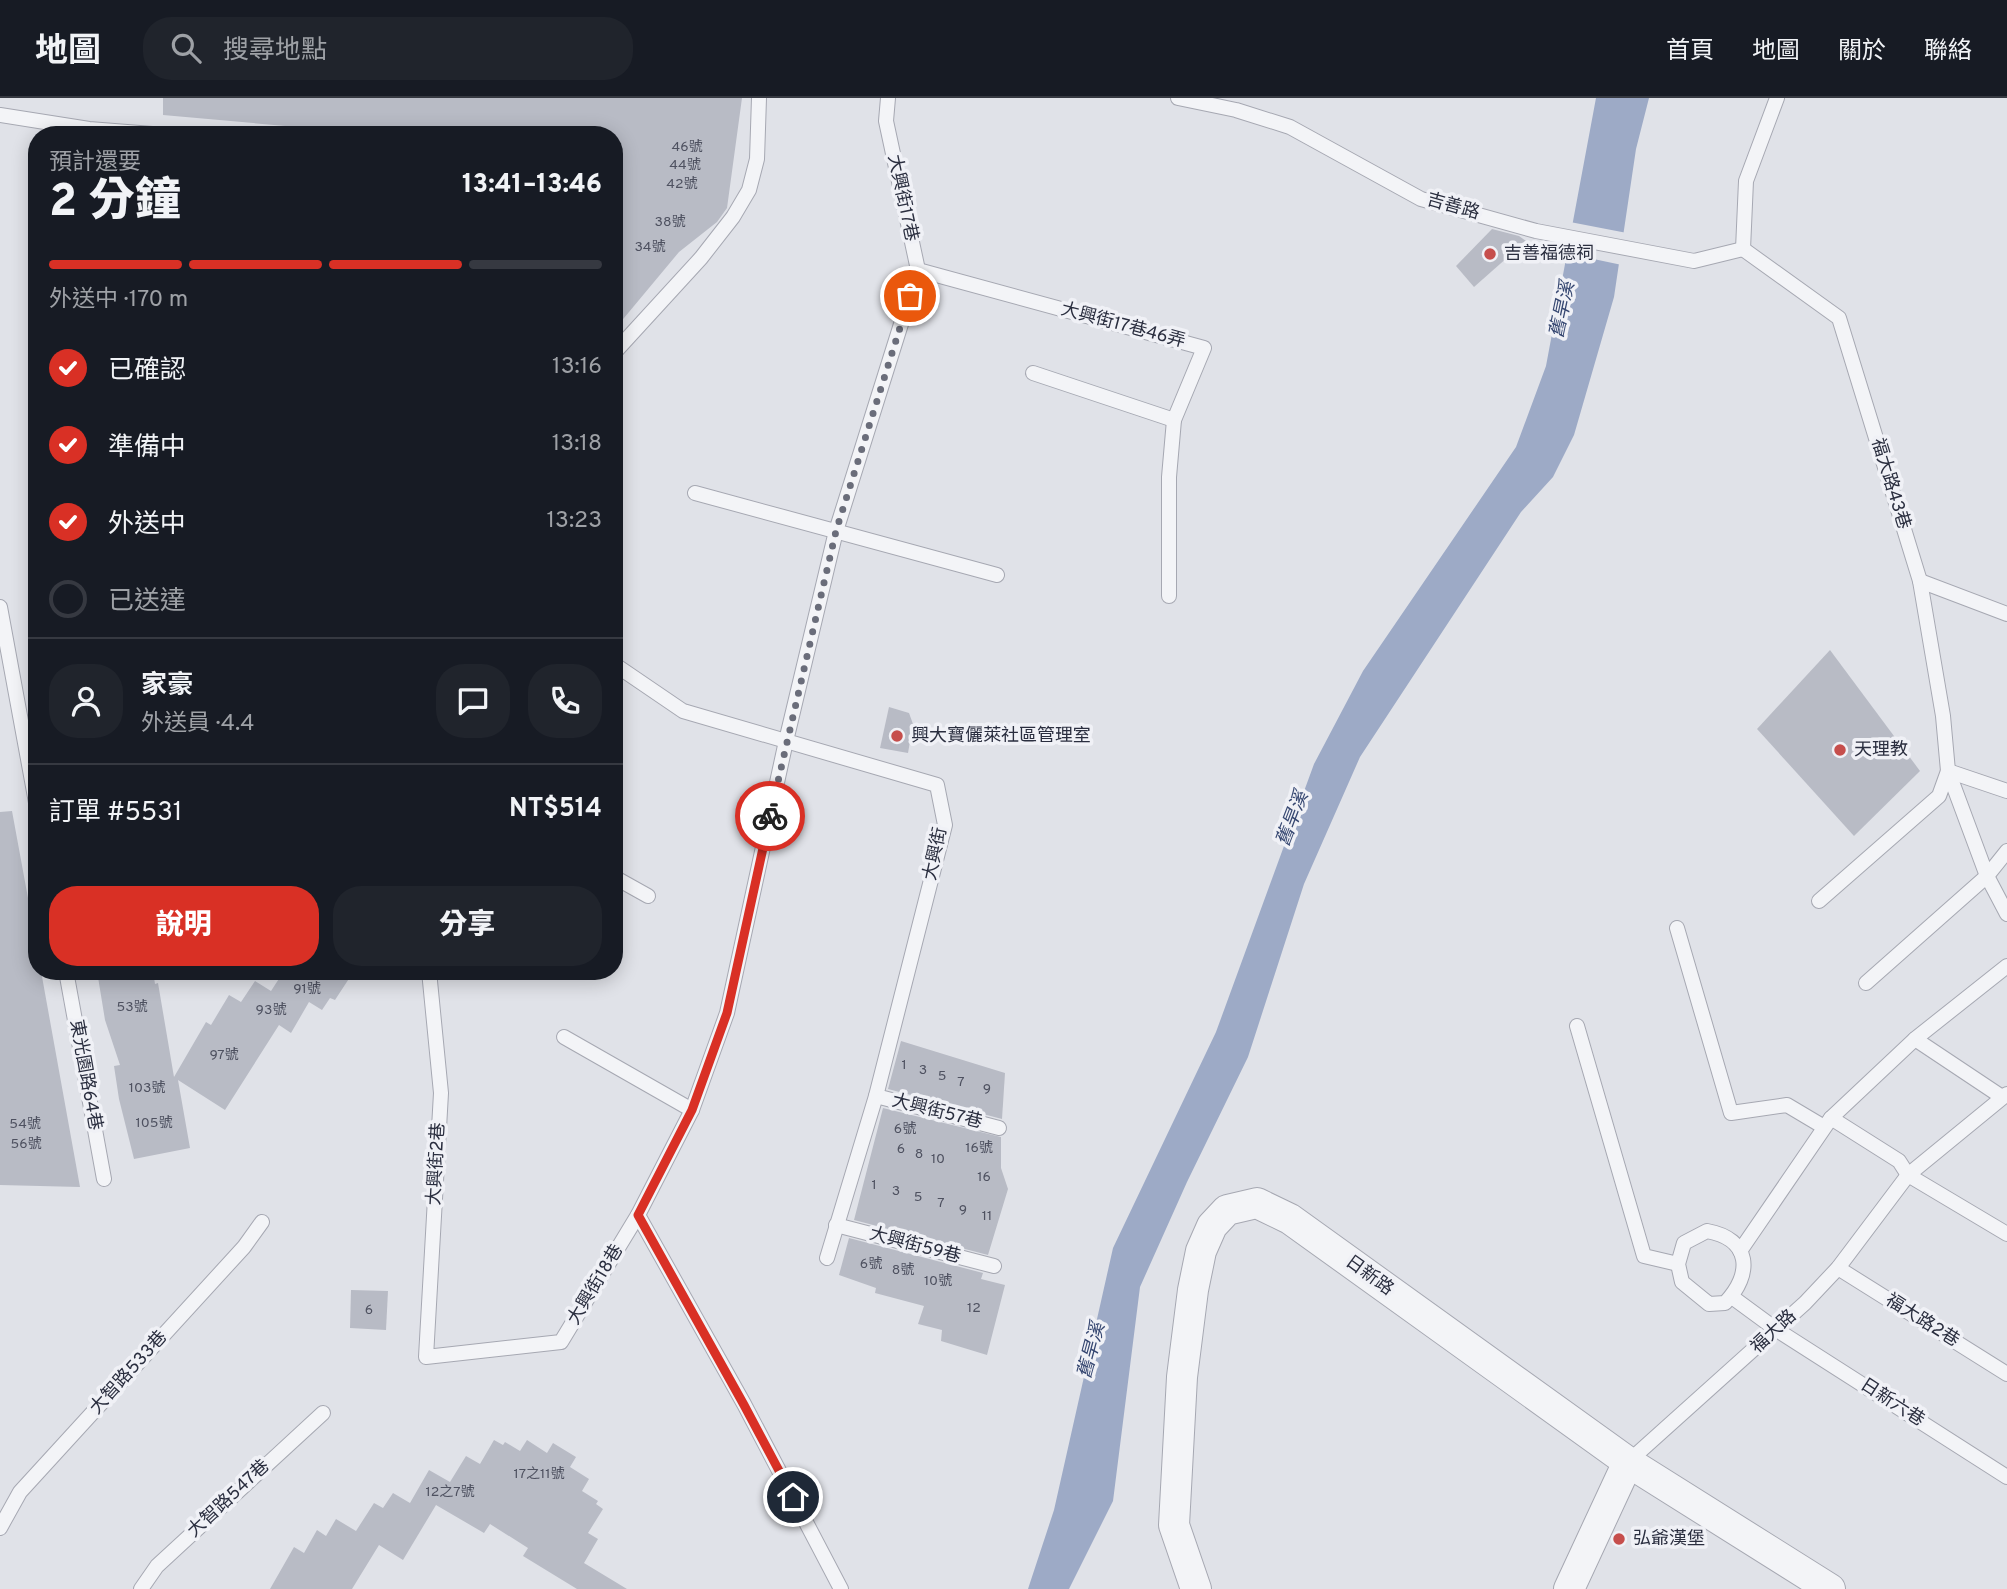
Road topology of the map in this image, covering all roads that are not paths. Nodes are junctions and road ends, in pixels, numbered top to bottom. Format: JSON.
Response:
{"nodes":[{"id":1,"x":759,"y":98,"type":"edge"},
{"id":2,"x":887,"y":98,"type":"edge"},
{"id":3,"x":1178,"y":98,"type":"edge"},
{"id":4,"x":1777,"y":98,"type":"edge"},
{"id":5,"x":1237,"y":104,"type":"edge"},
{"id":6,"x":0,"y":116,"type":"edge"},
{"id":7,"x":56,"y":126,"type":"edge"},
{"id":8,"x":1743,"y":250,"type":"junction"},
{"id":9,"x":918,"y":270,"type":"junction"},
{"id":10,"x":623,"y":343,"type":"edge"},
{"id":11,"x":1033,"y":373,"type":"dead end"},
{"id":12,"x":1174,"y":420,"type":"junction"},
{"id":13,"x":695,"y":493,"type":"dead end"},
{"id":14,"x":836,"y":531,"type":"junction"},
{"id":15,"x":997,"y":575,"type":"dead end"},
{"id":16,"x":1920,"y":581,"type":"junction"},
{"id":17,"x":1168,"y":596,"type":"dead end"},
{"id":18,"x":0,"y":607,"type":"edge"},
{"id":19,"x":2007,"y":614,"type":"edge"},
{"id":20,"x":623,"y":670,"type":"edge"},
{"id":21,"x":28,"y":729,"type":"edge"},
{"id":22,"x":786,"y":741,"type":"junction"},
{"id":23,"x":1948,"y":771,"type":"junction"},
{"id":24,"x":2007,"y":791,"type":"edge"},
{"id":25,"x":2007,"y":851,"type":"edge"},
{"id":26,"x":1987,"y":876,"type":"junction"},
{"id":27,"x":623,"y":882,"type":"edge"},
{"id":28,"x":648,"y":896,"type":"dead end"},
{"id":29,"x":1819,"y":901,"type":"dead end"},
{"id":30,"x":2007,"y":914,"type":"edge"},
{"id":31,"x":1677,"y":928,"type":"dead end"},
{"id":32,"x":2007,"y":966,"type":"edge"},
{"id":33,"x":68,"y":980,"type":"edge"},
{"id":34,"x":430,"y":980,"type":"edge"},
{"id":35,"x":1866,"y":983,"type":"dead end"},
{"id":36,"x":1577,"y":1026,"type":"dead end"},
{"id":37,"x":564,"y":1037,"type":"dead end"},
{"id":38,"x":1915,"y":1039,"type":"junction"},
{"id":39,"x":876,"y":1096,"type":"junction"},
{"id":40,"x":2004,"y":1096,"type":"edge"},
{"id":41,"x":692,"y":1110,"type":"junction"},
{"id":42,"x":1828,"y":1123,"type":"junction"},
{"id":43,"x":999,"y":1128,"type":"dead end"},
{"id":44,"x":1908,"y":1175,"type":"junction"},
{"id":45,"x":104,"y":1179,"type":"dead end"},
{"id":46,"x":638,"y":1215,"type":"junction"},
{"id":47,"x":261,"y":1222,"type":"dead end"},
{"id":48,"x":836,"y":1225,"type":"junction"},
{"id":49,"x":2007,"y":1234,"type":"edge"},
{"id":50,"x":1740,"y":1251,"type":"junction"},
{"id":51,"x":827,"y":1258,"type":"dead end"},
{"id":52,"x":1678,"y":1264,"type":"junction"},
{"id":53,"x":994,"y":1266,"type":"dead end"},
{"id":54,"x":1838,"y":1268,"type":"junction"},
{"id":55,"x":1732,"y":1297,"type":"junction"},
{"id":56,"x":1777,"y":1330,"type":"junction"},
{"id":57,"x":426,"y":1357,"type":"joint"},
{"id":58,"x":2007,"y":1374,"type":"edge"},
{"id":59,"x":323,"y":1413,"type":"dead end"},
{"id":60,"x":1628,"y":1462,"type":"junction"},
{"id":61,"x":2007,"y":1477,"type":"edge"},
{"id":62,"x":0,"y":1528,"type":"edge"},
{"id":63,"x":141,"y":1589,"type":"edge"},
{"id":64,"x":841,"y":1589,"type":"edge"},
{"id":65,"x":1196,"y":1589,"type":"edge"},
{"id":66,"x":1569,"y":1589,"type":"edge"},
{"id":67,"x":1830,"y":1589,"type":"edge"}],
"edges":[{"from":1,"to":10,"type":"lane"},
{"from":2,"to":9,"type":"lane","name":"大興街17巷"},
{"from":3,"to":5,"type":"lane","name":"吉善路"},
{"from":4,"to":8,"type":"lane"},
{"from":5,"to":8,"type":"lane","name":"吉善路"},
{"from":6,"to":7,"type":"lane"},
{"from":8,"to":16,"type":"lane","name":"福大路43巷"},
{"from":9,"to":12,"type":"lane","name":"大興街17巷46弄"},
{"from":9,"to":14,"type":"lane","name":"大興街17巷"},
{"from":11,"to":12,"type":"lane"},
{"from":12,"to":17,"type":"lane","name":"大興街17巷46弄"},
{"from":13,"to":14,"type":"lane"},
{"from":14,"to":15,"type":"lane"},
{"from":14,"to":22,"type":"lane","name":"大興街17巷"},
{"from":16,"to":19,"type":"lane"},
{"from":16,"to":23,"type":"lane","name":"福大路43巷"},
{"from":18,"to":21,"type":"lane"},
{"from":20,"to":22,"type":"lane","name":"大興街"},
{"from":22,"to":39,"type":"lane","name":"大興街"},
{"from":22,"to":41,"type":"lane","name":"大興街18巷"},
{"from":23,"to":24,"type":"lane"},
{"from":23,"to":26,"type":"lane","name":"福大路43巷"},
{"from":23,"to":29,"type":"lane"},
{"from":25,"to":26,"type":"lane"},
{"from":26,"to":30,"type":"lane","name":"福大路43巷"},
{"from":26,"to":35,"type":"lane"},
{"from":27,"to":28,"type":"lane"},
{"from":31,"to":42,"type":"lane"},
{"from":32,"to":38,"type":"lane"},
{"from":33,"to":45,"type":"lane","name":"東光園路64巷"},
{"from":34,"to":57,"type":"lane","name":"大興街2巷"},
{"from":36,"to":52,"type":"lane"},
{"from":37,"to":41,"type":"lane"},
{"from":38,"to":40,"type":"lane"},
{"from":38,"to":42,"type":"lane"},
{"from":39,"to":43,"type":"lane","name":"大興街57巷"},
{"from":39,"to":48,"type":"lane","name":"大興街"},
{"from":40,"to":44,"type":"lane","name":"福大路"},
{"from":41,"to":46,"type":"lane","name":"大興街18巷"},
{"from":42,"to":44,"type":"lane"},
{"from":42,"to":50,"type":"lane"},
{"from":44,"to":49,"type":"lane"},
{"from":44,"to":54,"type":"lane","name":"福大路"},
{"from":46,"to":57,"type":"lane","name":"大興街18巷"},
{"from":46,"to":64,"type":"lane"},
{"from":47,"to":62,"type":"lane","name":"大智路533巷"},
{"from":48,"to":51,"type":"lane","name":"大興街"},
{"from":48,"to":53,"type":"lane","name":"大興街59巷"},
{"from":50,"to":52,"type":"lane"},
{"from":50,"to":55,"type":"lane"},
{"from":52,"to":55,"type":"lane"},
{"from":54,"to":56,"type":"lane","name":"福大路"},
{"from":54,"to":58,"type":"lane","name":"福大路2巷"},
{"from":55,"to":56,"type":"lane","name":"日新六巷"},
{"from":56,"to":60,"type":"lane","name":"福大路"},
{"from":56,"to":61,"type":"lane","name":"日新六巷"},
{"from":59,"to":63,"type":"lane","name":"大智路547巷"},
{"from":60,"to":65,"type":"street","name":"日新路"},
{"from":60,"to":66,"type":"street","name":"福大路"},
{"from":60,"to":67,"type":"street","name":"日新路"}]}
